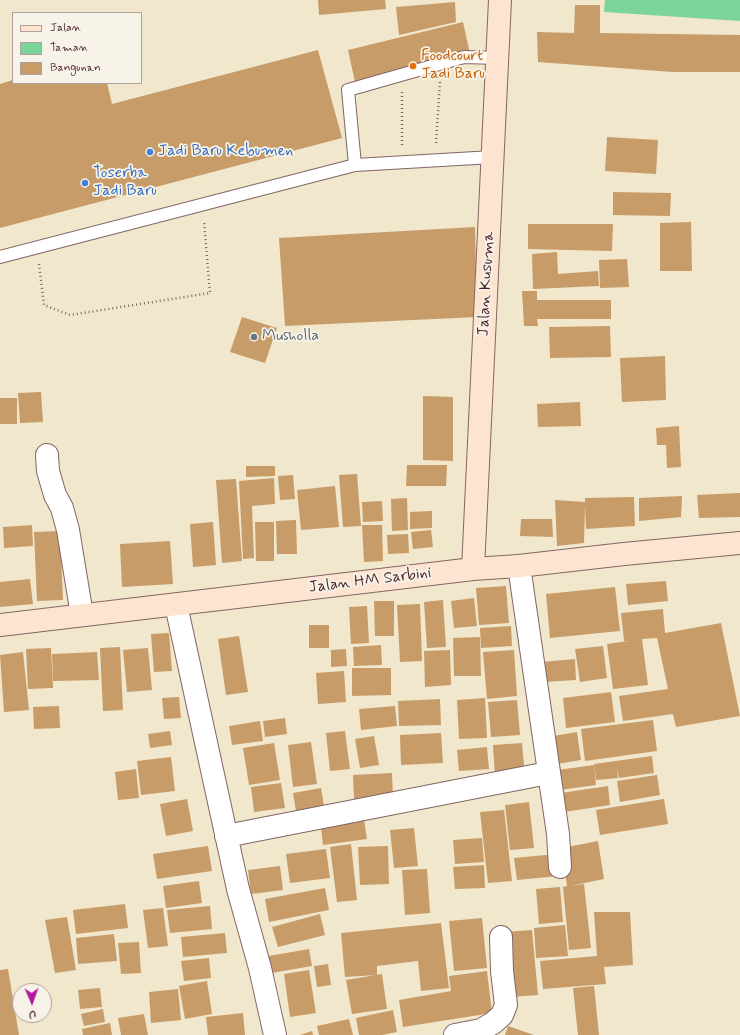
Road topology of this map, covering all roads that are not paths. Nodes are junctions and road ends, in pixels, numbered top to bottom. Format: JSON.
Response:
{"nodes":[{"id":1,"x":500,"y":0,"type":"edge"},
{"id":2,"x":497,"y":58,"type":"junction"},
{"id":3,"x":492,"y":157,"type":"junction"},
{"id":4,"x":355,"y":165,"type":"junction"},
{"id":5,"x":0,"y":257,"type":"edge"},
{"id":6,"x":47,"y":455,"type":"dead end"},
{"id":7,"x":740,"y":544,"type":"edge"},
{"id":8,"x":519,"y":566,"type":"junction"},
{"id":9,"x":473,"y":569,"type":"junction"},
{"id":10,"x":176,"y":605,"type":"junction"},
{"id":11,"x":82,"y":615,"type":"junction"},
{"id":12,"x":0,"y":624,"type":"edge"},
{"id":13,"x":548,"y":773,"type":"junction"},
{"id":14,"x":226,"y":836,"type":"junction"},
{"id":15,"x":560,"y":867,"type":"dead end"},
{"id":16,"x":501,"y":937,"type":"dead end"},
{"id":17,"x":467,"y":1034,"type":"edge"},
{"id":18,"x":275,"y":1035,"type":"edge"}],
"edges":[{"from":1,"to":2,"type":"main road","name":"Jalan Kusuma"},
{"from":2,"to":3,"type":"main road","name":"Jalan Kusuma"},
{"from":2,"to":4,"type":"lane"},
{"from":3,"to":4,"type":"lane"},
{"from":3,"to":9,"type":"main road","name":"Jalan Kusuma"},
{"from":4,"to":5,"type":"lane"},
{"from":6,"to":11,"type":"street"},
{"from":7,"to":8,"type":"main road","name":"Jalan HM Sarbini"},
{"from":8,"to":9,"type":"main road","name":"Jalan HM Sarbini"},
{"from":8,"to":13,"type":"street"},
{"from":9,"to":10,"type":"main road","name":"Jalan HM Sarbini"},
{"from":10,"to":11,"type":"main road","name":"Jalan HM Sarbini"},
{"from":10,"to":14,"type":"street"},
{"from":11,"to":12,"type":"main road","name":"Jalan HM Sarbini"},
{"from":13,"to":14,"type":"street"},
{"from":13,"to":15,"type":"street"},
{"from":14,"to":18,"type":"street"},
{"from":16,"to":17,"type":"street"}]}
